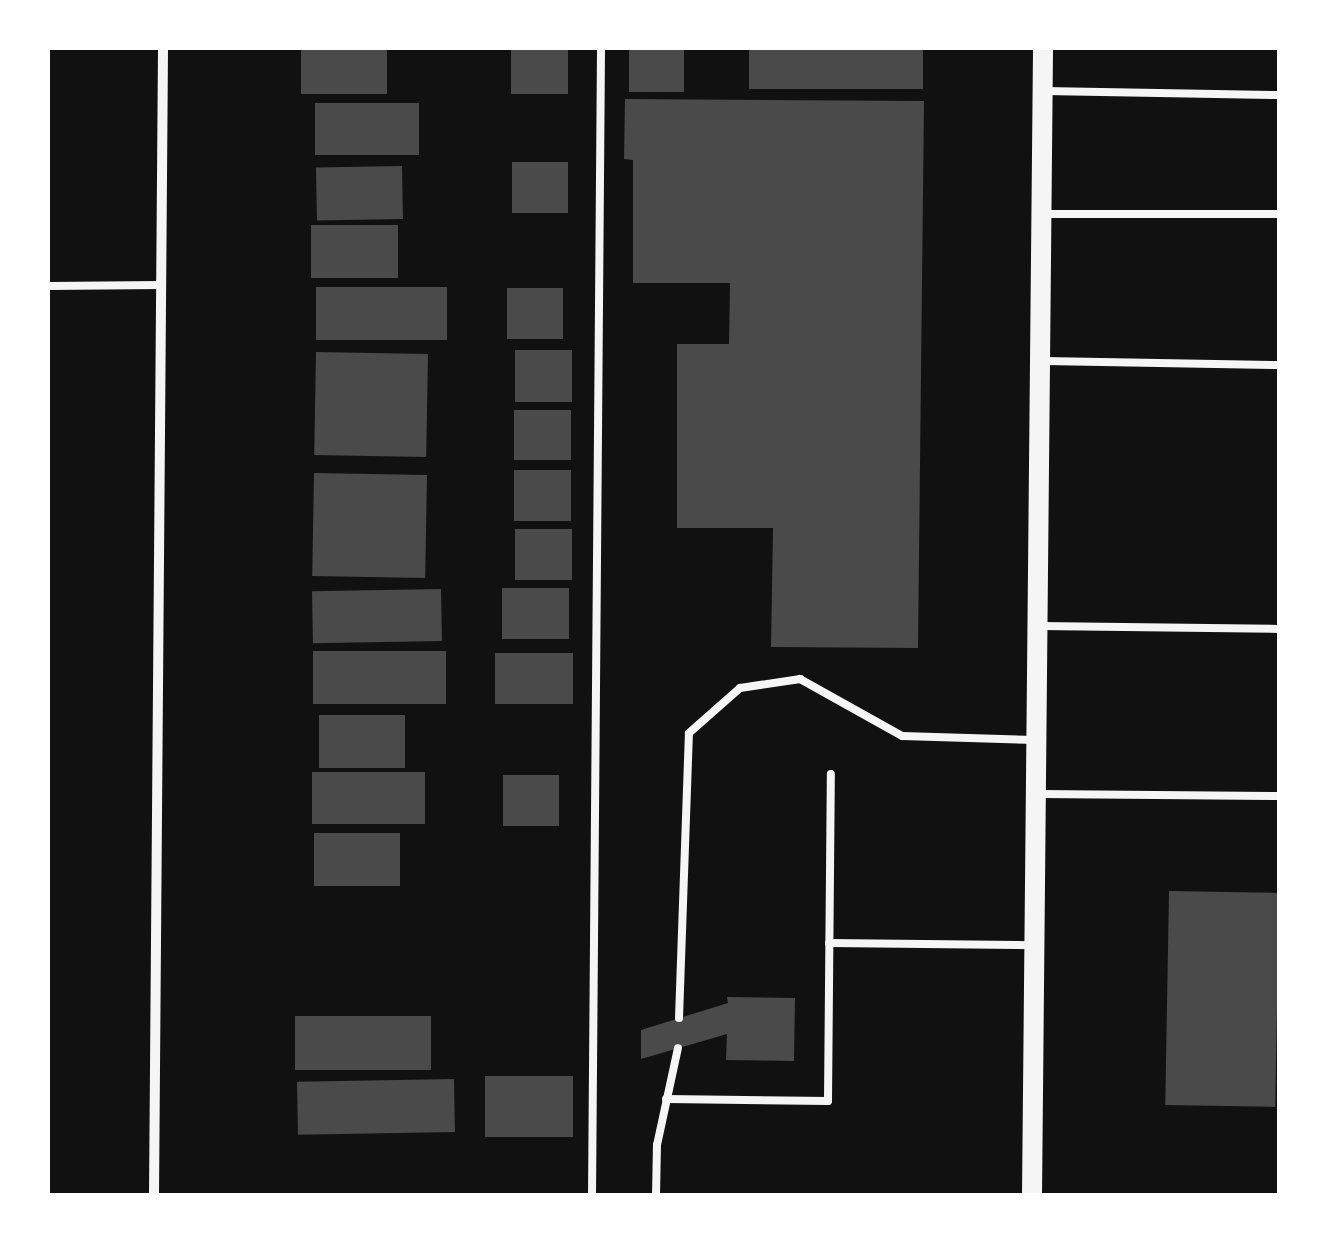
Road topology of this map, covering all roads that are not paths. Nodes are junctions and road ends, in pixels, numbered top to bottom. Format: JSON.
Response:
{"nodes":[{"id":1,"x":162,"y":48,"type":"edge"},
{"id":2,"x":601,"y":48,"type":"edge"},
{"id":3,"x":1042,"y":48,"type":"edge"},
{"id":4,"x":1043,"y":92,"type":"junction"},
{"id":5,"x":1280,"y":95,"type":"edge"},
{"id":6,"x":1040,"y":214,"type":"junction"},
{"id":7,"x":1280,"y":214,"type":"edge"},
{"id":8,"x":161,"y":285,"type":"junction"},
{"id":9,"x":48,"y":286,"type":"edge"},
{"id":10,"x":1040,"y":361,"type":"junction"},
{"id":11,"x":1280,"y":365,"type":"edge"},
{"id":12,"x":1037,"y":626,"type":"junction"},
{"id":13,"x":1280,"y":629,"type":"edge"},
{"id":14,"x":1036,"y":740,"type":"junction"},
{"id":15,"x":831,"y":774,"type":"dead end"},
{"id":16,"x":1036,"y":794,"type":"junction"},
{"id":17,"x":1280,"y":796,"type":"edge"},
{"id":18,"x":829,"y":943,"type":"junction"},
{"id":19,"x":1034,"y":945,"type":"junction"},
{"id":20,"x":679,"y":1018,"type":"dead end"},
{"id":21,"x":678,"y":1048,"type":"dead end"},
{"id":22,"x":666,"y":1099,"type":"junction"},
{"id":23,"x":154,"y":1196,"type":"edge"},
{"id":24,"x":592,"y":1196,"type":"edge"},
{"id":25,"x":656,"y":1196,"type":"edge"},
{"id":26,"x":1032,"y":1196,"type":"edge"}],
"edges":[{"from":1,"to":8,"type":"street"},
{"from":2,"to":24,"type":"lane"},
{"from":3,"to":4,"type":"main road"},
{"from":4,"to":5,"type":"lane"},
{"from":4,"to":6,"type":"main road"},
{"from":6,"to":7,"type":"lane"},
{"from":6,"to":10,"type":"main road"},
{"from":8,"to":9,"type":"lane"},
{"from":8,"to":23,"type":"street"},
{"from":10,"to":11,"type":"lane"},
{"from":10,"to":12,"type":"main road"},
{"from":12,"to":13,"type":"lane"},
{"from":12,"to":14,"type":"main road"},
{"from":14,"to":16,"type":"main road"},
{"from":14,"to":20,"type":"lane"},
{"from":15,"to":18,"type":"lane"},
{"from":16,"to":17,"type":"lane"},
{"from":16,"to":19,"type":"main road"},
{"from":18,"to":19,"type":"lane"},
{"from":18,"to":22,"type":"lane"},
{"from":19,"to":26,"type":"main road"},
{"from":21,"to":22,"type":"lane"},
{"from":22,"to":25,"type":"lane"}]}
